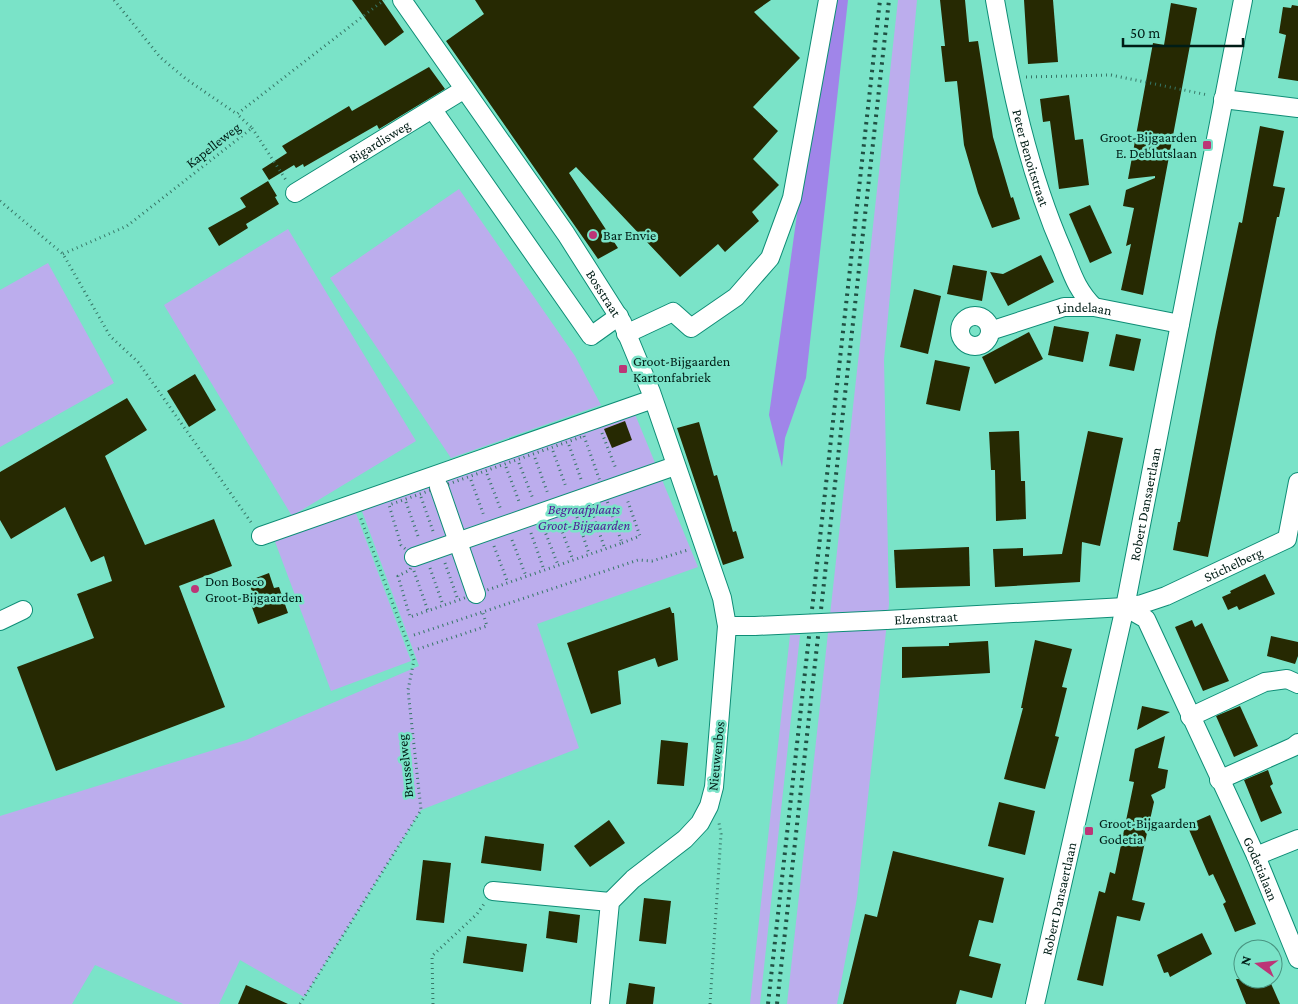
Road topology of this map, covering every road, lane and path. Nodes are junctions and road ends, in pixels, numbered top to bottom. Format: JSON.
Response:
{"nodes":[{"id":1,"x":114,"y":0,"type":"edge"},
{"id":2,"x":384,"y":0,"type":"edge"},
{"id":3,"x":402,"y":0,"type":"edge"},
{"id":4,"x":828,"y":0,"type":"edge"},
{"id":5,"x":995,"y":0,"type":"edge"},
{"id":6,"x":1243,"y":0,"type":"edge"},
{"id":7,"x":1008,"y":78,"type":"junction"},
{"id":8,"x":463,"y":90,"type":"junction"},
{"id":9,"x":1223,"y":98,"type":"junction"},
{"id":10,"x":1298,"y":108,"type":"edge"},
{"id":11,"x":433,"y":110,"type":"junction"},
{"id":12,"x":237,"y":114,"type":"junction"},
{"id":13,"x":252,"y":128,"type":"junction"},
{"id":14,"x":295,"y":193,"type":"joint"},
{"id":15,"x":0,"y":201,"type":"edge"},
{"id":16,"x":63,"y":254,"type":"junction"},
{"id":17,"x":1094,"y":307,"type":"junction"},
{"id":18,"x":619,"y":316,"type":"junction"},
{"id":19,"x":1180,"y":324,"type":"junction"},
{"id":20,"x":990,"y":331,"type":"dead end"},
{"id":21,"x":626,"y":334,"type":"junction"},
{"id":22,"x":653,"y":399,"type":"junction"},
{"id":23,"x":675,"y":466,"type":"junction"},
{"id":24,"x":1298,"y":482,"type":"edge"},
{"id":25,"x":439,"y":487,"type":"dead end"},
{"id":26,"x":355,"y":502,"type":"junction"},
{"id":27,"x":261,"y":536,"type":"joint"},
{"id":28,"x":458,"y":542,"type":"junction"},
{"id":29,"x":703,"y":545,"type":"junction"},
{"id":30,"x":413,"y":561,"type":"joint"},
{"id":31,"x":476,"y":594,"type":"joint"},
{"id":32,"x":1125,"y":607,"type":"junction"},
{"id":33,"x":23,"y":610,"type":"dead end"},
{"id":34,"x":428,"y":611,"type":"dead end"},
{"id":35,"x":482,"y":612,"type":"junction"},
{"id":36,"x":0,"y":620,"type":"edge"},
{"id":37,"x":727,"y":626,"type":"junction"},
{"id":38,"x":414,"y":635,"type":"dead end"},
{"id":39,"x":418,"y":649,"type":"dead end"},
{"id":40,"x":1298,"y":684,"type":"edge"},
{"id":41,"x":1190,"y":717,"type":"junction"},
{"id":42,"x":1298,"y":743,"type":"edge"},
{"id":43,"x":1219,"y":780,"type":"junction"},
{"id":44,"x":709,"y":806,"type":"junction"},
{"id":45,"x":1298,"y":838,"type":"edge"},
{"id":46,"x":1256,"y":856,"type":"junction"},
{"id":47,"x":493,"y":892,"type":"joint"},
{"id":48,"x":610,"y":902,"type":"junction"},
{"id":49,"x":1298,"y":958,"type":"edge"},
{"id":50,"x":300,"y":1004,"type":"edge"},
{"id":51,"x":433,"y":1004,"type":"edge"},
{"id":52,"x":600,"y":1004,"type":"edge"},
{"id":53,"x":710,"y":1004,"type":"edge"},
{"id":54,"x":1035,"y":1004,"type":"edge"}],
"edges":[{"from":1,"to":12,"type":"path"},
{"from":2,"to":12,"type":"path","name":"Kapelleweg"},
{"from":3,"to":8,"type":"street","name":"Bosstraat"},
{"from":4,"to":21,"type":"street"},
{"from":5,"to":7,"type":"street","name":"Peter Benoitstraat"},
{"from":6,"to":9,"type":"street","name":"Robert Dansaertlaan"},
{"from":7,"to":9,"type":"path"},
{"from":7,"to":17,"type":"street","name":"Peter Benoitstraat"},
{"from":8,"to":11,"type":"street","name":"Bigardisweg"},
{"from":8,"to":18,"type":"street","name":"Bosstraat"},
{"from":9,"to":10,"type":"street"},
{"from":9,"to":19,"type":"street","name":"Robert Dansaertlaan"},
{"from":11,"to":14,"type":"street","name":"Bigardisweg"},
{"from":11,"to":18,"type":"street"},
{"from":12,"to":13,"type":"path","name":"Kapelleweg"},
{"from":13,"to":14,"type":"path"},
{"from":13,"to":16,"type":"path","name":"Kapelleweg"},
{"from":15,"to":16,"type":"path"},
{"from":16,"to":27,"type":"path"},
{"from":17,"to":19,"type":"street","name":"Lindelaan"},
{"from":17,"to":20,"type":"street","name":"Lindelaan"},
{"from":18,"to":21,"type":"street","name":"Bosstraat"},
{"from":19,"to":32,"type":"street","name":"Robert Dansaertlaan"},
{"from":21,"to":22,"type":"street","name":"Bosstraat"},
{"from":22,"to":23,"type":"street","name":"Bosstraat"},
{"from":22,"to":26,"type":"street"},
{"from":23,"to":28,"type":"street"},
{"from":23,"to":29,"type":"street","name":"Bosstraat"},
{"from":24,"to":32,"type":"street","name":"Stichelberg"},
{"from":25,"to":28,"type":"street"},
{"from":26,"to":27,"type":"street"},
{"from":26,"to":50,"type":"path","name":"Brusselweg"},
{"from":28,"to":30,"type":"street"},
{"from":28,"to":31,"type":"street"},
{"from":29,"to":35,"type":"path"},
{"from":29,"to":37,"type":"street","name":"Bosstraat"},
{"from":30,"to":34,"type":"path"},
{"from":31,"to":35,"type":"path"},
{"from":32,"to":37,"type":"street","name":"Elzenstraat","bridge":true},
{"from":32,"to":41,"type":"street","name":"Godetialaan"},
{"from":32,"to":54,"type":"street","name":"Robert Dansaertlaan"},
{"from":33,"to":36,"type":"street"},
{"from":35,"to":38,"type":"path"},
{"from":35,"to":39,"type":"path"},
{"from":37,"to":44,"type":"street","name":"Nieuwenbos"},
{"from":40,"to":41,"type":"street"},
{"from":41,"to":43,"type":"street","name":"Godetialaan"},
{"from":42,"to":43,"type":"street"},
{"from":43,"to":46,"type":"street","name":"Godetialaan"},
{"from":44,"to":48,"type":"street","name":"Nieuwenbos"},
{"from":44,"to":53,"type":"path"},
{"from":45,"to":46,"type":"street"},
{"from":46,"to":49,"type":"street","name":"Godetialaan"},
{"from":47,"to":48,"type":"street"},
{"from":47,"to":51,"type":"path"},
{"from":48,"to":52,"type":"street"}]}
